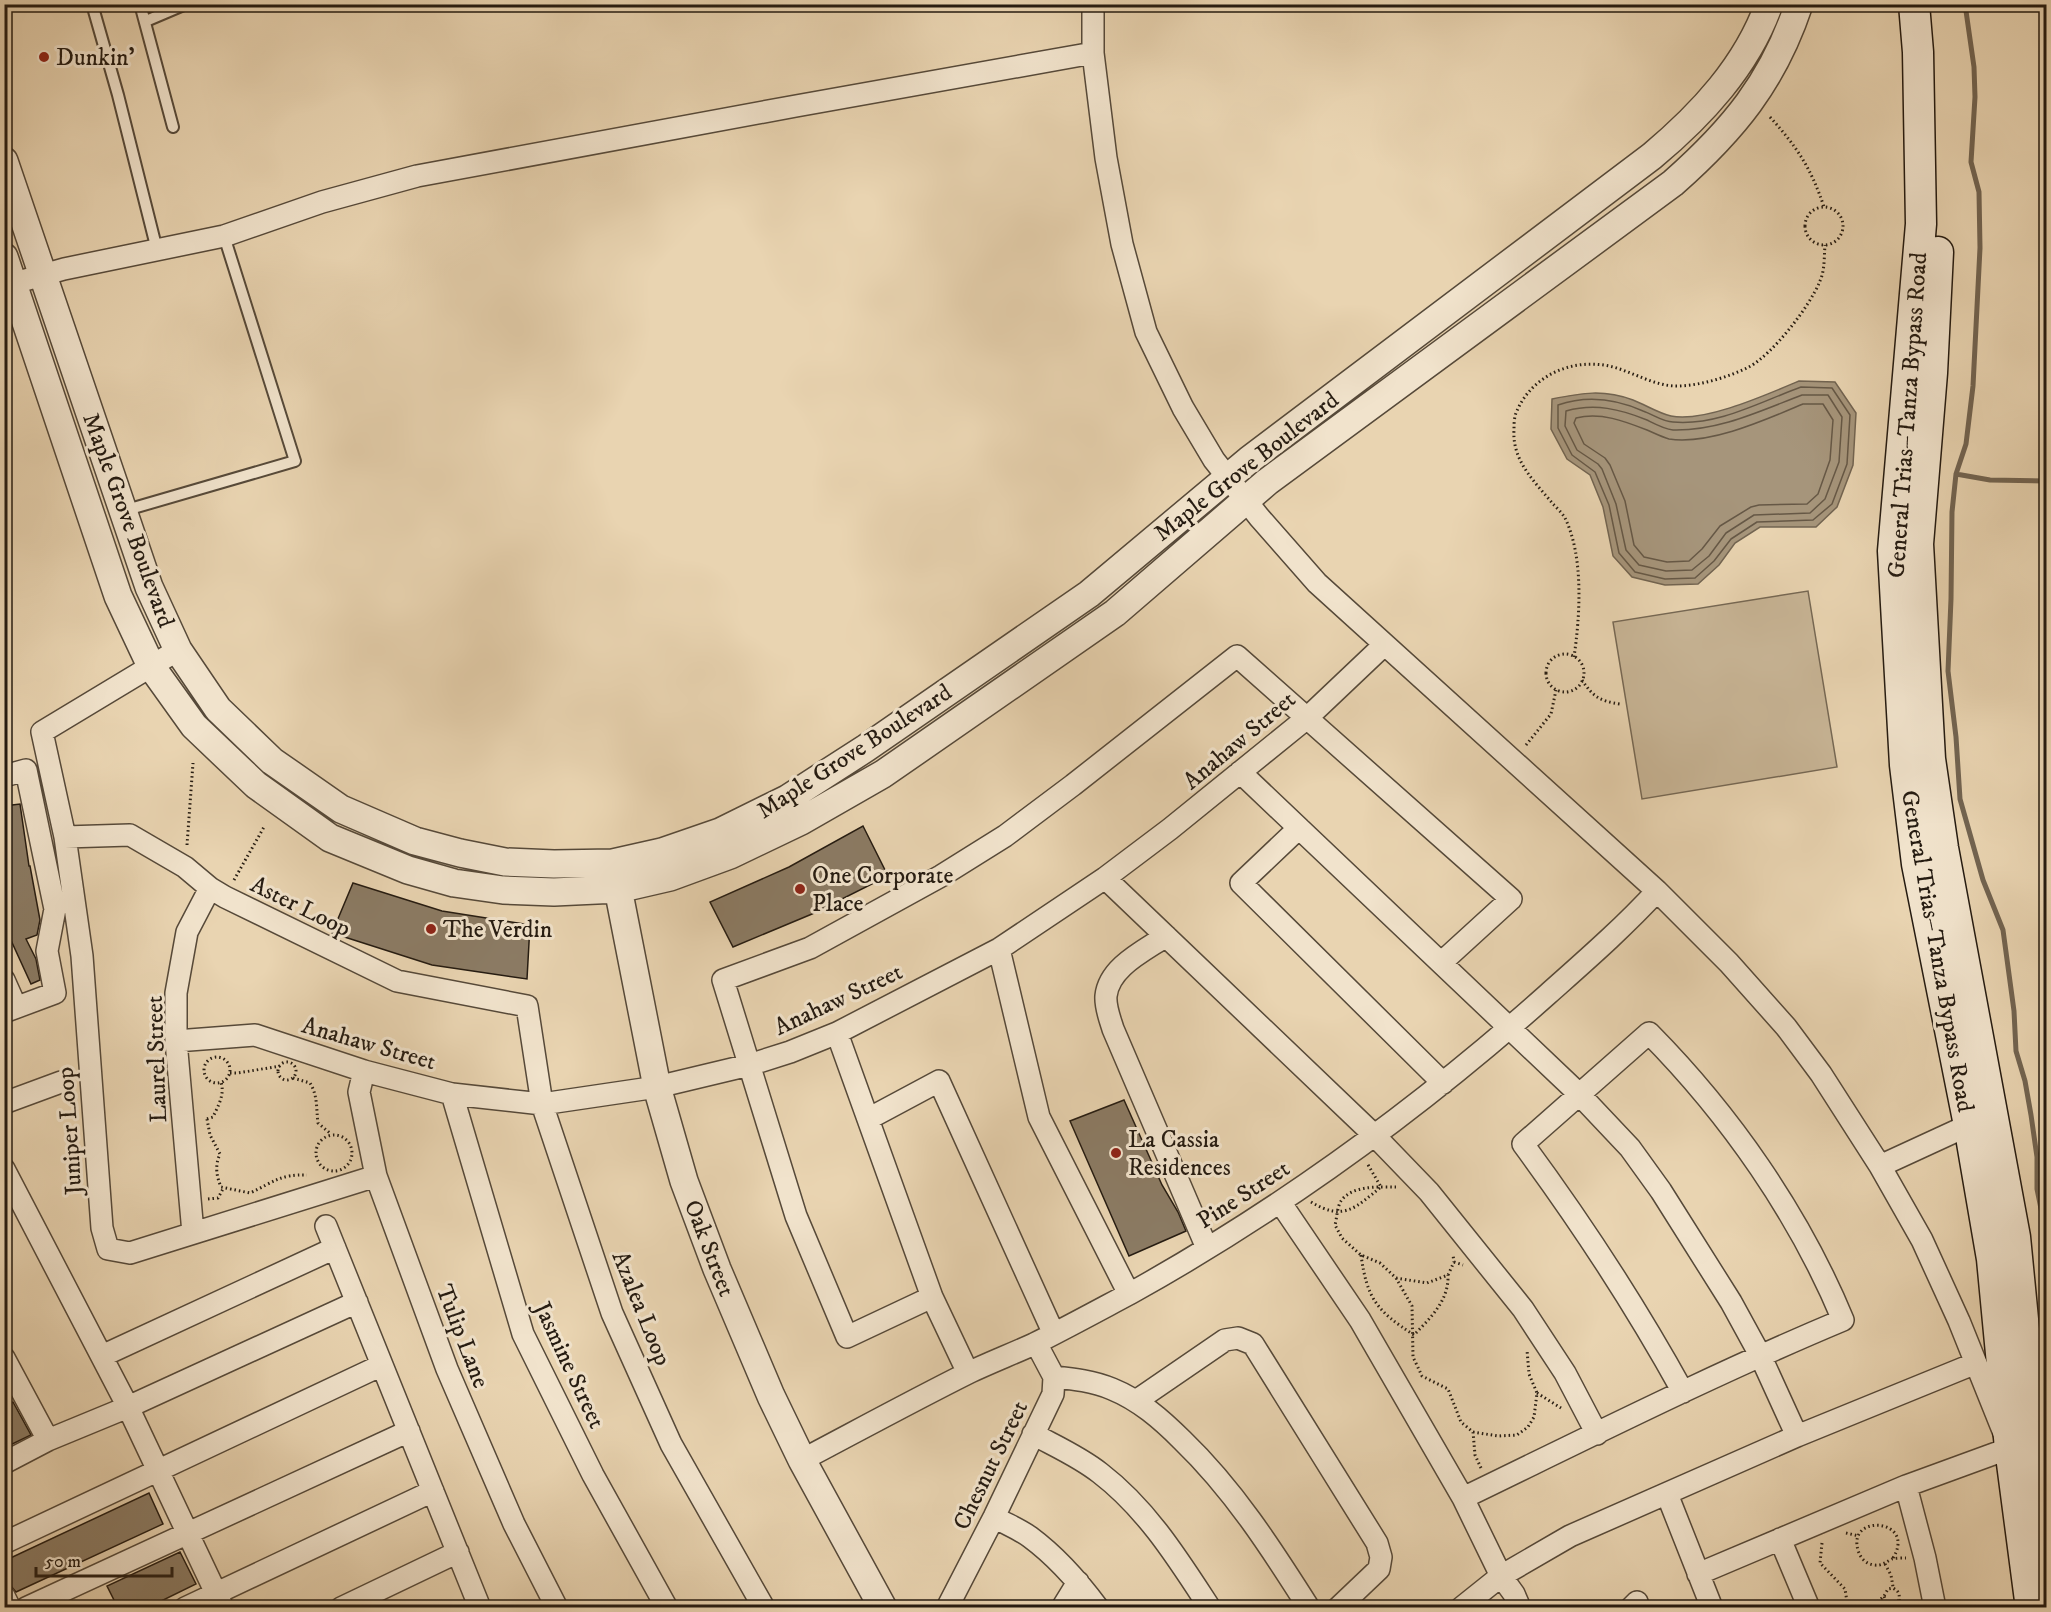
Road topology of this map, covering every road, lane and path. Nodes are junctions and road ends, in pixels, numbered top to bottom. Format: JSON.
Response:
{"nodes":[{"id":1,"x":92,"y":4,"type":"edge"},
{"id":2,"x":140,"y":4,"type":"edge"},
{"id":3,"x":186,"y":4,"type":"edge"},
{"id":4,"x":1093,"y":4,"type":"edge"},
{"id":5,"x":1769,"y":4,"type":"edge"},
{"id":6,"x":1799,"y":4,"type":"edge"},
{"id":7,"x":1914,"y":4,"type":"edge"},
{"id":8,"x":1934,"y":4,"type":"edge"},
{"id":9,"x":146,"y":21,"type":"junction"},
{"id":10,"x":1093,"y":53,"type":"junction"},
{"id":11,"x":1770,"y":117,"type":"dead end"},
{"id":12,"x":173,"y":128,"type":"dead end"},
{"id":13,"x":4,"y":161,"type":"edge"},
{"id":14,"x":1824,"y":207,"type":"junction"},
{"id":15,"x":224,"y":236,"type":"junction"},
{"id":16,"x":1825,"y":245,"type":"junction"},
{"id":17,"x":158,"y":250,"type":"junction"},
{"id":18,"x":4,"y":257,"type":"edge"},
{"id":19,"x":43,"y":275,"type":"junction"},
{"id":20,"x":9,"y":284,"type":"edge"},
{"id":21,"x":1227,"y":477,"type":"junction"},
{"id":22,"x":1246,"y":500,"type":"junction"},
{"id":23,"x":122,"y":511,"type":"junction"},
{"id":24,"x":1384,"y":645,"type":"junction"},
{"id":25,"x":178,"y":650,"type":"junction"},
{"id":26,"x":1574,"y":657,"type":"junction"},
{"id":27,"x":151,"y":666,"type":"junction"},
{"id":28,"x":1582,"y":681,"type":"junction"},
{"id":29,"x":1556,"y":690,"type":"junction"},
{"id":30,"x":1620,"y":704,"type":"dead end"},
{"id":31,"x":1306,"y":718,"type":"junction"},
{"id":32,"x":1512,"y":760,"type":"junction"},
{"id":33,"x":193,"y":764,"type":"dead end"},
{"id":34,"x":1240,"y":772,"type":"junction"},
{"id":35,"x":4,"y":776,"type":"edge"},
{"id":36,"x":264,"y":827,"type":"dead end"},
{"id":37,"x":1299,"y":828,"type":"junction"},
{"id":38,"x":65,"y":837,"type":"junction"},
{"id":39,"x":613,"y":862,"type":"junction"},
{"id":40,"x":186,"y":867,"type":"junction"},
{"id":41,"x":1105,"y":878,"type":"junction"},
{"id":42,"x":618,"y":889,"type":"junction"},
{"id":43,"x":1657,"y":891,"type":"junction"},
{"id":44,"x":217,"y":892,"type":"junction"},
{"id":45,"x":1166,"y":936,"type":"junction"},
{"id":46,"x":999,"y":949,"type":"junction"},
{"id":47,"x":1442,"y":962,"type":"junction"},
{"id":48,"x":4,"y":980,"type":"edge"},
{"id":49,"x":527,"y":1006,"type":"joint"},
{"id":50,"x":10,"y":1010,"type":"edge"},
{"id":51,"x":1510,"y":1028,"type":"junction"},
{"id":52,"x":837,"y":1033,"type":"junction"},
{"id":53,"x":176,"y":1041,"type":"junction"},
{"id":54,"x":749,"y":1065,"type":"junction"},
{"id":55,"x":280,"y":1066,"type":"junction"},
{"id":56,"x":364,"y":1071,"type":"junction"},
{"id":57,"x":230,"y":1073,"type":"junction"},
{"id":58,"x":293,"y":1078,"type":"junction"},
{"id":59,"x":61,"y":1082,"type":"dead end"},
{"id":60,"x":221,"y":1082,"type":"junction"},
{"id":61,"x":1443,"y":1083,"type":"junction"},
{"id":62,"x":657,"y":1087,"type":"junction"},
{"id":63,"x":452,"y":1094,"type":"junction"},
{"id":64,"x":1579,"y":1094,"type":"junction"},
{"id":65,"x":4,"y":1103,"type":"edge"},
{"id":66,"x":542,"y":1104,"type":"junction"},
{"id":67,"x":207,"y":1119,"type":"junction"},
{"id":68,"x":868,"y":1119,"type":"junction"},
{"id":69,"x":183,"y":1123,"type":"junction"},
{"id":70,"x":1969,"y":1125,"type":"junction"},
{"id":71,"x":332,"y":1135,"type":"junction"},
{"id":72,"x":1365,"y":1141,"type":"junction"},
{"id":73,"x":1880,"y":1166,"type":"junction"},
{"id":74,"x":4,"y":1169,"type":"edge"},
{"id":75,"x":329,"y":1170,"type":"junction"},
{"id":76,"x":322,"y":1173,"type":"dead end"},
{"id":77,"x":314,"y":1176,"type":"dead end"},
{"id":78,"x":376,"y":1176,"type":"junction"},
{"id":79,"x":1381,"y":1187,"type":"junction"},
{"id":80,"x":1397,"y":1187,"type":"dead end"},
{"id":81,"x":1287,"y":1197,"type":"junction"},
{"id":82,"x":1338,"y":1211,"type":"junction"},
{"id":83,"x":326,"y":1226,"type":"dead end"},
{"id":84,"x":193,"y":1233,"type":"junction"},
{"id":85,"x":1451,"y":1246,"type":"dead end"},
{"id":86,"x":335,"y":1248,"type":"junction"},
{"id":87,"x":1207,"y":1248,"type":"junction"},
{"id":88,"x":1361,"y":1255,"type":"junction"},
{"id":89,"x":1454,"y":1262,"type":"junction"},
{"id":90,"x":1464,"y":1265,"type":"dead end"},
{"id":91,"x":1448,"y":1275,"type":"junction"},
{"id":92,"x":1396,"y":1278,"type":"junction"},
{"id":93,"x":1129,"y":1294,"type":"junction"},
{"id":94,"x":932,"y":1297,"type":"junction"},
{"id":95,"x":357,"y":1302,"type":"junction"},
{"id":96,"x":1414,"y":1335,"type":"junction"},
{"id":97,"x":1045,"y":1338,"type":"junction"},
{"id":98,"x":1527,"y":1349,"type":"dead end"},
{"id":99,"x":1760,"y":1355,"type":"junction"},
{"id":100,"x":102,"y":1356,"type":"junction"},
{"id":101,"x":5,"y":1361,"type":"edge"},
{"id":102,"x":1976,"y":1363,"type":"junction"},
{"id":103,"x":382,"y":1365,"type":"junction"},
{"id":104,"x":968,"y":1373,"type":"junction"},
{"id":105,"x":1054,"y":1377,"type":"junction"},
{"id":106,"x":1683,"y":1392,"type":"junction"},
{"id":107,"x":1538,"y":1393,"type":"junction"},
{"id":108,"x":1136,"y":1401,"type":"junction"},
{"id":109,"x":128,"y":1407,"type":"junction"},
{"id":110,"x":1562,"y":1409,"type":"dead end"},
{"id":111,"x":409,"y":1431,"type":"junction"},
{"id":112,"x":1473,"y":1432,"type":"junction"},
{"id":113,"x":1033,"y":1434,"type":"junction"},
{"id":114,"x":1597,"y":1434,"type":"junction"},
{"id":115,"x":1797,"y":1436,"type":"junction"},
{"id":116,"x":48,"y":1440,"type":"junction"},
{"id":117,"x":2010,"y":1448,"type":"junction"},
{"id":118,"x":802,"y":1460,"type":"junction"},
{"id":119,"x":4,"y":1463,"type":"edge"},
{"id":120,"x":158,"y":1470,"type":"junction"},
{"id":121,"x":1489,"y":1485,"type":"junction"},
{"id":122,"x":1906,"y":1486,"type":"junction"},
{"id":123,"x":433,"y":1491,"type":"junction"},
{"id":124,"x":1667,"y":1494,"type":"junction"},
{"id":125,"x":1462,"y":1498,"type":"junction"},
{"id":126,"x":994,"y":1517,"type":"junction"},
{"id":127,"x":1841,"y":1532,"type":"dead end"},
{"id":128,"x":188,"y":1533,"type":"junction"},
{"id":129,"x":1858,"y":1536,"type":"junction"},
{"id":130,"x":1827,"y":1538,"type":"dead end"},
{"id":131,"x":1780,"y":1539,"type":"junction"},
{"id":132,"x":4,"y":1543,"type":"edge"},
{"id":133,"x":458,"y":1552,"type":"junction"},
{"id":134,"x":2046,"y":1556,"type":"edge"},
{"id":135,"x":1885,"y":1564,"type":"junction"},
{"id":136,"x":1698,"y":1574,"type":"junction"},
{"id":137,"x":1501,"y":1576,"type":"junction"},
{"id":138,"x":1078,"y":1582,"type":"junction"},
{"id":139,"x":1893,"y":1588,"type":"junction"},
{"id":140,"x":4,"y":1596,"type":"edge"},
{"id":141,"x":1884,"y":1596,"type":"junction"},
{"id":142,"x":219,"y":1600,"type":"edge"},
{"id":143,"x":1899,"y":1600,"type":"junction"},
{"id":144,"x":10,"y":1608,"type":"edge"},
{"id":145,"x":26,"y":1608,"type":"edge"},
{"id":146,"x":185,"y":1608,"type":"edge"},
{"id":147,"x":341,"y":1608,"type":"edge"},
{"id":148,"x":480,"y":1608,"type":"edge"},
{"id":149,"x":557,"y":1608,"type":"edge"},
{"id":150,"x":667,"y":1608,"type":"edge"},
{"id":151,"x":764,"y":1608,"type":"edge"},
{"id":152,"x":884,"y":1608,"type":"edge"},
{"id":153,"x":947,"y":1608,"type":"edge"},
{"id":154,"x":1062,"y":1608,"type":"edge"},
{"id":155,"x":1098,"y":1608,"type":"edge"},
{"id":156,"x":1210,"y":1608,"type":"edge"},
{"id":157,"x":1309,"y":1608,"type":"edge"},
{"id":158,"x":1338,"y":1608,"type":"edge"},
{"id":159,"x":1461,"y":1608,"type":"edge"},
{"id":160,"x":1520,"y":1608,"type":"edge"},
{"id":161,"x":1712,"y":1608,"type":"edge"},
{"id":162,"x":1809,"y":1608,"type":"edge"},
{"id":163,"x":1848,"y":1608,"type":"edge"},
{"id":164,"x":1871,"y":1608,"type":"edge"},
{"id":165,"x":1907,"y":1608,"type":"edge"},
{"id":166,"x":1935,"y":1608,"type":"edge"},
{"id":167,"x":2031,"y":1608,"type":"edge"}],
"edges":[{"from":1,"to":17,"type":"lane"},
{"from":2,"to":9,"type":"lane"},
{"from":3,"to":9,"type":"lane"},
{"from":4,"to":10,"type":"street"},
{"from":5,"to":21,"type":"street","name":"Maple Grove Boulevard"},
{"from":6,"to":22,"type":"street","name":"Maple Grove Boulevard"},
{"from":7,"to":70,"type":"main road","name":"General Trias–Tanza Bypass Road"},
{"from":8,"to":134,"type":"main road","name":"General Trias–Tanza Bypass Road"},
{"from":9,"to":12,"type":"lane"},
{"from":10,"to":15,"type":"street"},
{"from":10,"to":21,"type":"street"},
{"from":11,"to":14,"type":"path"},
{"from":13,"to":19,"type":"street","name":"Maple Grove Boulevard"},
{"from":14,"to":16,"type":"path"},
{"from":14,"to":16,"type":"path"},
{"from":15,"to":17,"type":"street"},
{"from":15,"to":23,"type":"lane"},
{"from":16,"to":26,"type":"path"},
{"from":17,"to":19,"type":"street"},
{"from":18,"to":20,"type":"street","name":"Maple Grove Boulevard"},
{"from":19,"to":20,"type":"street"},
{"from":19,"to":23,"type":"street","name":"Maple Grove Boulevard"},
{"from":20,"to":27,"type":"street","name":"Maple Grove Boulevard"},
{"from":21,"to":22,"type":"street"},
{"from":21,"to":39,"type":"street","name":"Maple Grove Boulevard"},
{"from":22,"to":24,"type":"street"},
{"from":22,"to":42,"type":"street","name":"Maple Grove Boulevard"},
{"from":23,"to":25,"type":"street","name":"Maple Grove Boulevard"},
{"from":24,"to":31,"type":"street","name":"Anahaw Street"},
{"from":24,"to":32,"type":"street"},
{"from":25,"to":27,"type":"street"},
{"from":25,"to":39,"type":"street","name":"Maple Grove Boulevard"},
{"from":26,"to":28,"type":"path"},
{"from":26,"to":29,"type":"path"},
{"from":27,"to":38,"type":"street","name":"Juniper Loop"},
{"from":27,"to":42,"type":"street","name":"Maple Grove Boulevard"},
{"from":28,"to":29,"type":"path"},
{"from":28,"to":30,"type":"path"},
{"from":29,"to":32,"type":"path"},
{"from":31,"to":34,"type":"street","name":"Anahaw Street"},
{"from":31,"to":47,"type":"street"},
{"from":31,"to":54,"type":"street"},
{"from":32,"to":43,"type":"street"},
{"from":33,"to":40,"type":"path"},
{"from":34,"to":37,"type":"street"},
{"from":34,"to":41,"type":"street","name":"Anahaw Street"},
{"from":35,"to":50,"type":"street"},
{"from":36,"to":44,"type":"path"},
{"from":37,"to":47,"type":"street"},
{"from":37,"to":61,"type":"street"},
{"from":38,"to":40,"type":"street","name":"Aster Loop"},
{"from":38,"to":84,"type":"street","name":"Juniper Loop"},
{"from":39,"to":42,"type":"street","name":"Oak Street"},
{"from":40,"to":44,"type":"street","name":"Aster Loop"},
{"from":41,"to":45,"type":"street"},
{"from":41,"to":46,"type":"street","name":"Anahaw Street"},
{"from":42,"to":62,"type":"street","name":"Oak Street"},
{"from":43,"to":51,"type":"street","name":"Pine Street"},
{"from":43,"to":73,"type":"street"},
{"from":44,"to":49,"type":"street","name":"Aster Loop"},
{"from":44,"to":53,"type":"street","name":"Laurel Street"},
{"from":45,"to":72,"type":"street"},
{"from":45,"to":87,"type":"street"},
{"from":46,"to":52,"type":"street","name":"Anahaw Street"},
{"from":46,"to":93,"type":"street"},
{"from":47,"to":51,"type":"street"},
{"from":48,"to":50,"type":"street"},
{"from":49,"to":66,"type":"street","name":"Azalea Loop"},
{"from":51,"to":61,"type":"street","name":"Pine Street"},
{"from":51,"to":64,"type":"street"},
{"from":52,"to":54,"type":"street","name":"Anahaw Street"},
{"from":52,"to":68,"type":"street"},
{"from":53,"to":56,"type":"street","name":"Anahaw Street"},
{"from":53,"to":69,"type":"street","name":"Laurel Street"},
{"from":54,"to":62,"type":"street","name":"Anahaw Street"},
{"from":54,"to":94,"type":"street"},
{"from":55,"to":57,"type":"path"},
{"from":55,"to":58,"type":"path"},
{"from":55,"to":58,"type":"path"},
{"from":56,"to":63,"type":"street","name":"Anahaw Street"},
{"from":56,"to":78,"type":"street","name":"Tulip Lane"},
{"from":57,"to":60,"type":"path"},
{"from":57,"to":60,"type":"path"},
{"from":58,"to":71,"type":"path"},
{"from":59,"to":65,"type":"street"},
{"from":60,"to":67,"type":"path"},
{"from":61,"to":72,"type":"street","name":"Pine Street"},
{"from":62,"to":66,"type":"street","name":"Anahaw Street"},
{"from":62,"to":118,"type":"street","name":"Oak Street"},
{"from":63,"to":66,"type":"street","name":"Anahaw Street"},
{"from":63,"to":150,"type":"street","name":"Jasmine Street"},
{"from":64,"to":99,"type":"street"},
{"from":64,"to":99,"type":"street"},
{"from":64,"to":106,"type":"street"},
{"from":66,"to":151,"type":"street","name":"Azalea Loop"},
{"from":67,"to":69,"type":"path"},
{"from":67,"to":77,"type":"path"},
{"from":68,"to":94,"type":"street"},
{"from":68,"to":97,"type":"street"},
{"from":69,"to":84,"type":"street","name":"Laurel Street"},
{"from":70,"to":73,"type":"street"},
{"from":70,"to":117,"type":"main road","name":"General Trias–Tanza Bypass Road"},
{"from":71,"to":75,"type":"path"},
{"from":71,"to":75,"type":"path"},
{"from":72,"to":79,"type":"path"},
{"from":72,"to":81,"type":"street","name":"Pine Street"},
{"from":72,"to":114,"type":"street"},
{"from":73,"to":102,"type":"street"},
{"from":74,"to":100,"type":"street"},
{"from":75,"to":76,"type":"path"},
{"from":78,"to":84,"type":"street","name":"Juniper Loop"},
{"from":78,"to":149,"type":"street","name":"Tulip Lane"},
{"from":79,"to":80,"type":"path"},
{"from":79,"to":82,"type":"path"},
{"from":79,"to":82,"type":"path"},
{"from":81,"to":82,"type":"path"},
{"from":81,"to":87,"type":"street","name":"Pine Street"},
{"from":81,"to":125,"type":"street"},
{"from":82,"to":88,"type":"path"},
{"from":83,"to":86,"type":"street"},
{"from":85,"to":89,"type":"path"},
{"from":86,"to":95,"type":"street"},
{"from":86,"to":100,"type":"street"},
{"from":87,"to":93,"type":"street","name":"Pine Street"},
{"from":88,"to":92,"type":"path"},
{"from":88,"to":96,"type":"path"},
{"from":89,"to":90,"type":"path"},
{"from":89,"to":91,"type":"path"},
{"from":91,"to":92,"type":"path"},
{"from":91,"to":96,"type":"path"},
{"from":92,"to":96,"type":"path"},
{"from":93,"to":97,"type":"street","name":"Pine Street"},
{"from":94,"to":104,"type":"street"},
{"from":95,"to":103,"type":"street"},
{"from":95,"to":109,"type":"street"},
{"from":96,"to":112,"type":"path"},
{"from":97,"to":104,"type":"street","name":"Pine Street"},
{"from":97,"to":105,"type":"street"},
{"from":98,"to":107,"type":"path"},
{"from":99,"to":106,"type":"street"},
{"from":99,"to":115,"type":"street"},
{"from":100,"to":109,"type":"street"},
{"from":101,"to":116,"type":"street"},
{"from":102,"to":115,"type":"street"},
{"from":102,"to":117,"type":"street"},
{"from":103,"to":111,"type":"street"},
{"from":103,"to":120,"type":"street"},
{"from":104,"to":118,"type":"street","name":"Pine Street"},
{"from":105,"to":108,"type":"street"},
{"from":105,"to":113,"type":"street","name":"Chesnut Street"},
{"from":106,"to":114,"type":"street"},
{"from":107,"to":110,"type":"path"},
{"from":107,"to":112,"type":"path"},
{"from":108,"to":157,"type":"street"},
{"from":108,"to":158,"type":"street"},
{"from":109,"to":116,"type":"street"},
{"from":109,"to":120,"type":"street"},
{"from":111,"to":123,"type":"street"},
{"from":111,"to":128,"type":"street"},
{"from":112,"to":121,"type":"path"},
{"from":113,"to":126,"type":"street","name":"Chesnut Street"},
{"from":113,"to":156,"type":"street"},
{"from":114,"to":121,"type":"street"},
{"from":115,"to":124,"type":"street"},
{"from":116,"to":119,"type":"street"},
{"from":117,"to":122,"type":"street"},
{"from":117,"to":167,"type":"main road","name":"General Trias–Tanza Bypass Road"},
{"from":118,"to":152,"type":"street","name":"Oak Street"},
{"from":120,"to":128,"type":"street"},
{"from":120,"to":132,"type":"street"},
{"from":121,"to":125,"type":"street"},
{"from":122,"to":131,"type":"street"},
{"from":122,"to":166,"type":"street"},
{"from":123,"to":133,"type":"street"},
{"from":123,"to":142,"type":"street"},
{"from":124,"to":136,"type":"street"},
{"from":124,"to":137,"type":"street"},
{"from":125,"to":137,"type":"street"},
{"from":126,"to":138,"type":"street"},
{"from":126,"to":153,"type":"street","name":"Chesnut Street"},
{"from":127,"to":129,"type":"path"},
{"from":128,"to":142,"type":"street"},
{"from":128,"to":145,"type":"street"},
{"from":129,"to":135,"type":"path"},
{"from":129,"to":135,"type":"path"},
{"from":130,"to":163,"type":"path"},
{"from":131,"to":136,"type":"street"},
{"from":131,"to":162,"type":"street"},
{"from":133,"to":147,"type":"street"},
{"from":133,"to":148,"type":"street"},
{"from":135,"to":139,"type":"path"},
{"from":136,"to":161,"type":"street"},
{"from":137,"to":159,"type":"street"},
{"from":137,"to":160,"type":"street"},
{"from":138,"to":154,"type":"street"},
{"from":138,"to":155,"type":"street"},
{"from":139,"to":141,"type":"path"},
{"from":139,"to":143,"type":"path"},
{"from":140,"to":144,"type":"street"},
{"from":141,"to":143,"type":"path"},
{"from":141,"to":164,"type":"path"},
{"from":142,"to":146,"type":"street"},
{"from":143,"to":165,"type":"path"}]}
